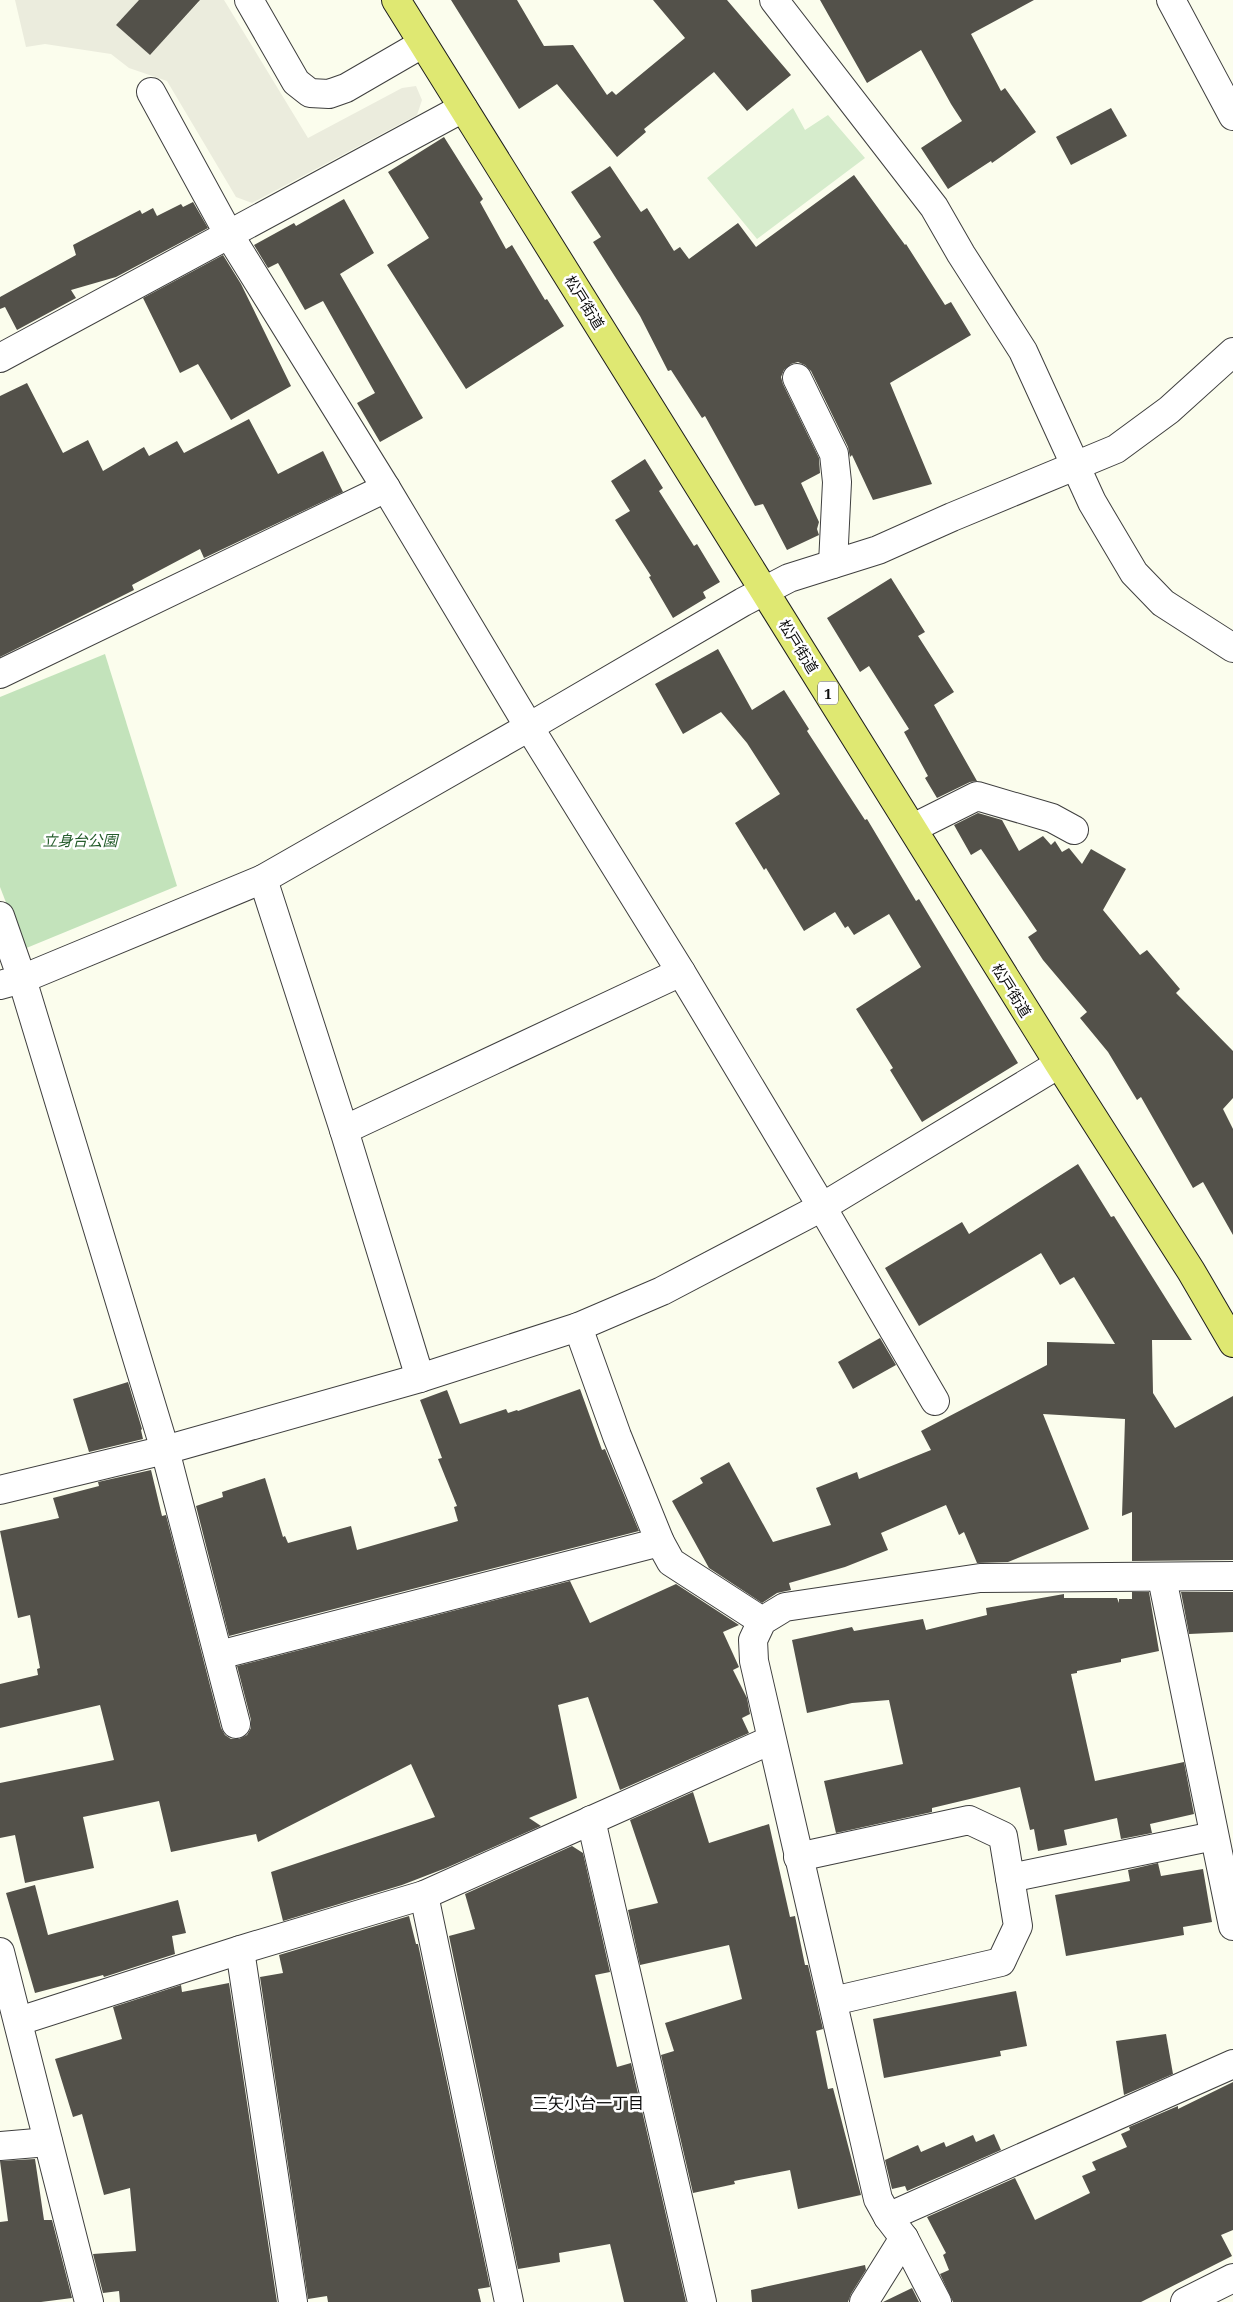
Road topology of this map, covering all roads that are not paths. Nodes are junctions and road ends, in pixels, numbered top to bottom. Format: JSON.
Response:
{"nodes":[{"id":1,"x":248,"y":0,"type":"edge"},
{"id":2,"x":396,"y":0,"type":"edge"},
{"id":3,"x":774,"y":0,"type":"edge"},
{"id":4,"x":1171,"y":0,"type":"edge"},
{"id":5,"x":422,"y":44,"type":"junction"},
{"id":6,"x":151,"y":92,"type":"dead end"},
{"id":7,"x":462,"y":108,"type":"junction"},
{"id":8,"x":1233,"y":116,"type":"edge"},
{"id":9,"x":228,"y":233,"type":"junction"},
{"id":10,"x":1233,"y":352,"type":"edge"},
{"id":11,"x":0,"y":358,"type":"edge"},
{"id":12,"x":796,"y":378,"type":"dead end"},
{"id":13,"x":1076,"y":466,"type":"junction"},
{"id":14,"x":386,"y":488,"type":"junction"},
{"id":15,"x":833,"y":564,"type":"junction"},
{"id":16,"x":764,"y":590,"type":"junction"},
{"id":17,"x":1233,"y":648,"type":"edge"},
{"id":18,"x":0,"y":674,"type":"edge"},
{"id":19,"x":529,"y":727,"type":"junction"},
{"id":20,"x":913,"y":828,"type":"junction"},
{"id":21,"x":1074,"y":830,"type":"dead end"},
{"id":22,"x":264,"y":879,"type":"junction"},
{"id":23,"x":0,"y":916,"type":"edge"},
{"id":24,"x":681,"y":972,"type":"junction"},
{"id":25,"x":11,"y":982,"type":"edge"},
{"id":26,"x":1059,"y":1064,"type":"junction"},
{"id":27,"x":344,"y":1130,"type":"junction"},
{"id":28,"x":822,"y":1207,"type":"junction"},
{"id":29,"x":578,"y":1327,"type":"junction"},
{"id":30,"x":1233,"y":1342,"type":"edge"},
{"id":31,"x":420,"y":1378,"type":"junction"},
{"id":32,"x":935,"y":1401,"type":"dead end"},
{"id":33,"x":166,"y":1450,"type":"junction"},
{"id":34,"x":0,"y":1490,"type":"edge"},
{"id":35,"x":666,"y":1552,"type":"junction"},
{"id":36,"x":1233,"y":1576,"type":"edge"},
{"id":37,"x":1162,"y":1578,"type":"junction"},
{"id":38,"x":762,"y":1621,"type":"junction"},
{"id":39,"x":220,"y":1655,"type":"junction"},
{"id":40,"x":236,"y":1724,"type":"dead end"},
{"id":41,"x":771,"y":1740,"type":"junction"},
{"id":42,"x":591,"y":1820,"type":"junction"},
{"id":43,"x":1214,"y":1836,"type":"junction"},
{"id":44,"x":798,"y":1857,"type":"junction"},
{"id":45,"x":1010,"y":1878,"type":"junction"},
{"id":46,"x":424,"y":1895,"type":"junction"},
{"id":47,"x":1233,"y":1926,"type":"edge"},
{"id":48,"x":240,"y":1950,"type":"junction"},
{"id":49,"x":0,"y":1952,"type":"edge"},
{"id":50,"x":833,"y":2002,"type":"junction"},
{"id":51,"x":19,"y":2021,"type":"junction"},
{"id":52,"x":1233,"y":2064,"type":"edge"},
{"id":53,"x":48,"y":2142,"type":"junction"},
{"id":54,"x":0,"y":2146,"type":"edge"},
{"id":55,"x":896,"y":2228,"type":"junction"},
{"id":56,"x":1233,"y":2278,"type":"edge"},
{"id":57,"x":89,"y":2302,"type":"edge"},
{"id":58,"x":293,"y":2302,"type":"edge"},
{"id":59,"x":510,"y":2302,"type":"edge"},
{"id":60,"x":702,"y":2302,"type":"edge"},
{"id":61,"x":864,"y":2302,"type":"edge"},
{"id":62,"x":937,"y":2302,"type":"edge"},
{"id":63,"x":1185,"y":2302,"type":"edge"}],
"edges":[{"from":1,"to":5,"type":"street"},
{"from":2,"to":5,"type":"main road","name":"松戸街道","number":"1"},
{"from":3,"to":13,"type":"street"},
{"from":4,"to":8,"type":"street"},
{"from":5,"to":7,"type":"main road","name":"松戸街道","number":"1"},
{"from":6,"to":9,"type":"street"},
{"from":7,"to":9,"type":"street"},
{"from":7,"to":16,"type":"main road","name":"松戸街道","number":"1"},
{"from":9,"to":11,"type":"street"},
{"from":9,"to":14,"type":"street"},
{"from":10,"to":13,"type":"street"},
{"from":12,"to":15,"type":"street"},
{"from":13,"to":15,"type":"street"},
{"from":13,"to":17,"type":"street"},
{"from":14,"to":18,"type":"street"},
{"from":14,"to":19,"type":"street"},
{"from":15,"to":16,"type":"street"},
{"from":16,"to":19,"type":"street"},
{"from":16,"to":20,"type":"main road","name":"松戸街道","number":"1"},
{"from":19,"to":22,"type":"street"},
{"from":19,"to":24,"type":"street"},
{"from":20,"to":21,"type":"street"},
{"from":20,"to":26,"type":"main road","name":"松戸街道","number":"1"},
{"from":22,"to":25,"type":"street"},
{"from":22,"to":27,"type":"street"},
{"from":23,"to":25,"type":"street"},
{"from":24,"to":27,"type":"street"},
{"from":24,"to":28,"type":"street"},
{"from":25,"to":33,"type":"street"},
{"from":26,"to":28,"type":"street"},
{"from":26,"to":30,"type":"main road","name":"松戸街道","number":"1"},
{"from":27,"to":31,"type":"street"},
{"from":28,"to":29,"type":"street"},
{"from":28,"to":32,"type":"street"},
{"from":29,"to":31,"type":"street"},
{"from":29,"to":35,"type":"street"},
{"from":31,"to":33,"type":"street"},
{"from":33,"to":34,"type":"street"},
{"from":33,"to":39,"type":"street"},
{"from":35,"to":38,"type":"street"},
{"from":35,"to":39,"type":"street"},
{"from":36,"to":37,"type":"street"},
{"from":37,"to":38,"type":"street"},
{"from":37,"to":43,"type":"street"},
{"from":38,"to":41,"type":"street"},
{"from":39,"to":40,"type":"street"},
{"from":41,"to":42,"type":"street"},
{"from":41,"to":44,"type":"street"},
{"from":42,"to":46,"type":"street"},
{"from":42,"to":60,"type":"street"},
{"from":43,"to":45,"type":"street"},
{"from":43,"to":47,"type":"street"},
{"from":44,"to":45,"type":"street"},
{"from":44,"to":50,"type":"street"},
{"from":45,"to":50,"type":"street"},
{"from":46,"to":48,"type":"street"},
{"from":46,"to":59,"type":"street"},
{"from":48,"to":51,"type":"street"},
{"from":48,"to":58,"type":"street"},
{"from":49,"to":51,"type":"street"},
{"from":50,"to":55,"type":"street"},
{"from":51,"to":53,"type":"street"},
{"from":52,"to":55,"type":"street"},
{"from":53,"to":54,"type":"street"},
{"from":53,"to":57,"type":"street"},
{"from":55,"to":61,"type":"street"},
{"from":55,"to":62,"type":"street"},
{"from":56,"to":63,"type":"street"}]}
